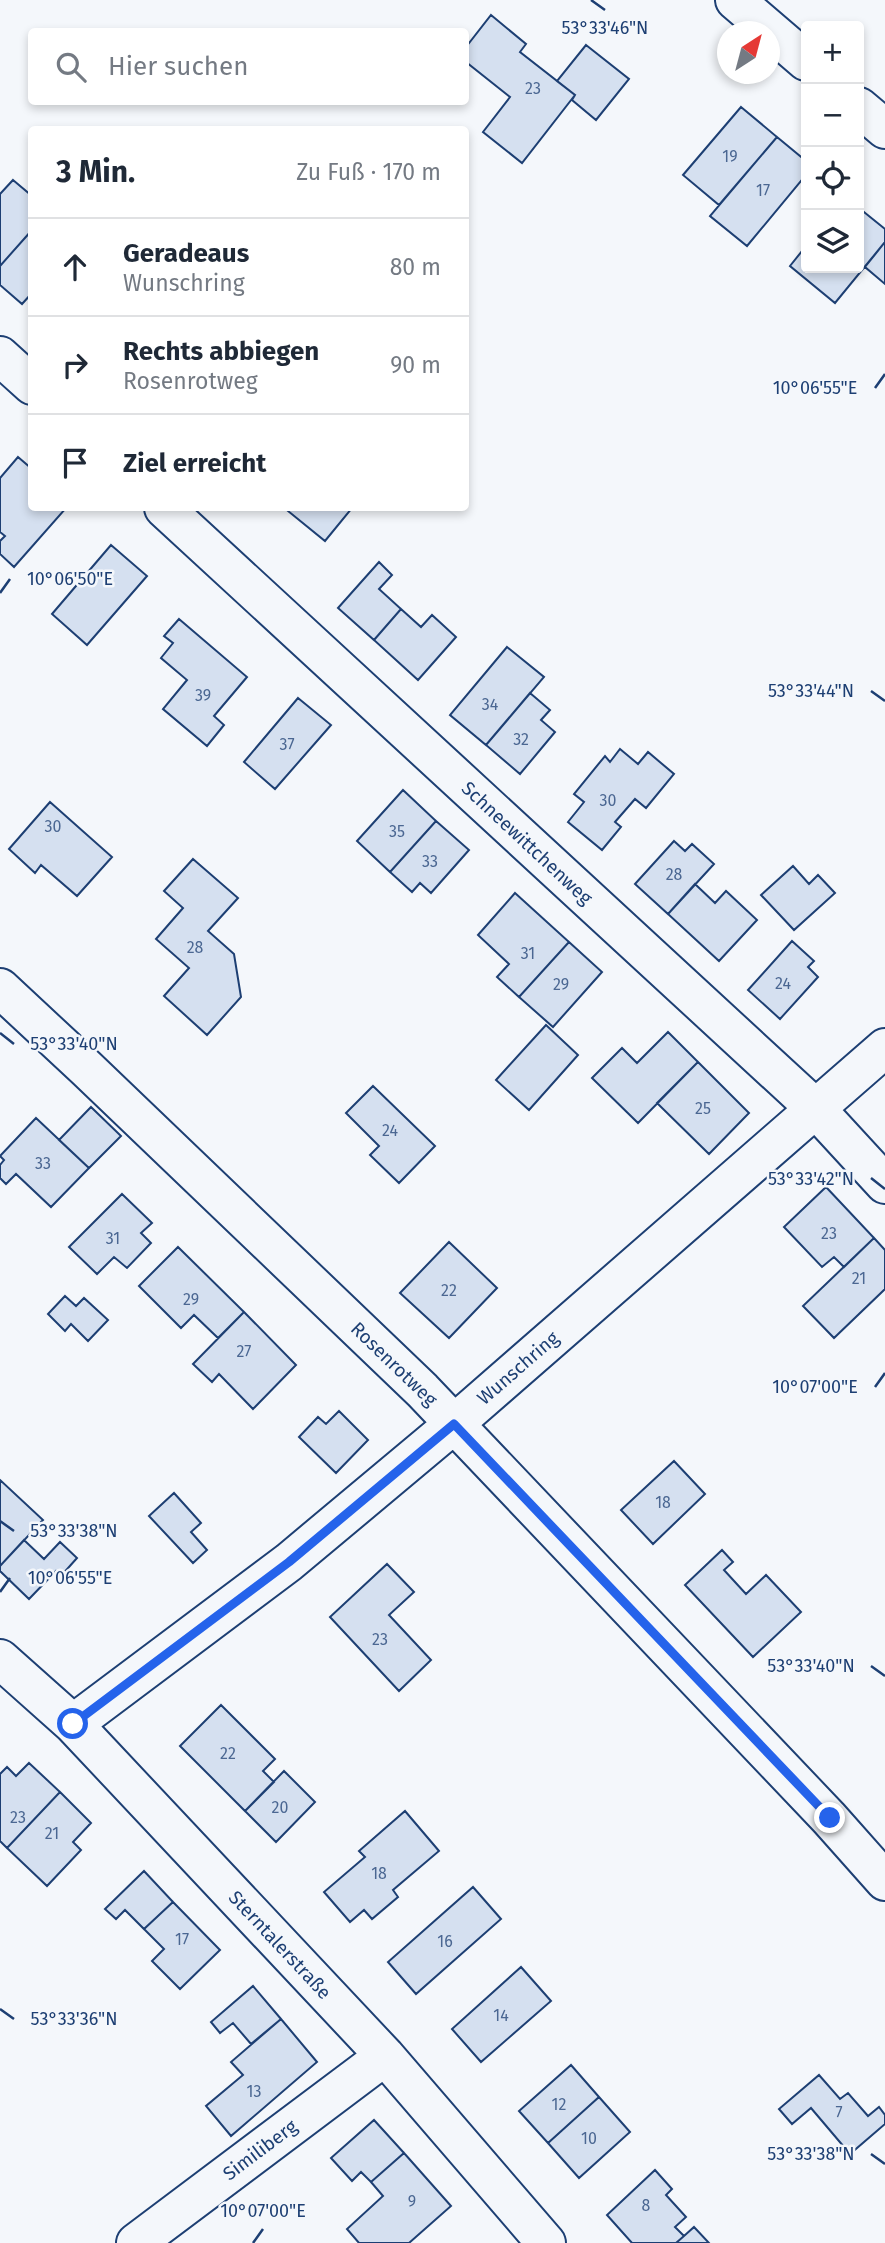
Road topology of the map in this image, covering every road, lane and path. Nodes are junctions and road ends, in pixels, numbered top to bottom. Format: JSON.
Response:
{"nodes":[{"id":1,"x":746,"y":4,"type":"edge"},
{"id":2,"x":801,"y":56,"type":"edge"},
{"id":3,"x":864,"y":111,"type":"edge"},
{"id":4,"x":885,"y":129,"type":"edge"},
{"id":5,"x":0,"y":356,"type":"edge"},
{"id":6,"x":28,"y":381,"type":"edge"},
{"id":7,"x":167,"y":511,"type":"edge"},
{"id":8,"x":0,"y":988,"type":"edge"},
{"id":9,"x":885,"y":1048,"type":"edge"},
{"id":10,"x":816,"y":1109,"type":"junction"},
{"id":11,"x":885,"y":1184,"type":"edge"},
{"id":12,"x":454,"y":1424,"type":"junction"},
{"id":13,"x":3,"y":1667,"type":"edge"},
{"id":14,"x":73,"y":1724,"type":"junction"},
{"id":15,"x":885,"y":1881,"type":"edge"},
{"id":16,"x":385,"y":2056,"type":"junction"},
{"id":17,"x":136,"y":2243,"type":"edge"},
{"id":18,"x":546,"y":2243,"type":"edge"}],
"edges":[{"from":1,"to":2,"type":"street"},
{"from":3,"to":4,"type":"street"},
{"from":5,"to":6,"type":"street"},
{"from":7,"to":10,"type":"street","name":"Schneewittchenweg"},
{"from":8,"to":12,"type":"street","name":"Rosenrotweg"},
{"from":9,"to":10,"type":"street","name":"Wunschring"},
{"from":10,"to":11,"type":"street","name":"Schneewittchenweg"},
{"from":10,"to":12,"type":"street","name":"Wunschring"},
{"from":12,"to":14,"type":"street","name":"Wunschring"},
{"from":12,"to":15,"type":"street","name":"Rosenrotweg"},
{"from":13,"to":14,"type":"street","name":"Sterntalerstraße"},
{"from":14,"to":16,"type":"street","name":"Sterntalerstraße"},
{"from":16,"to":17,"type":"street","name":"Similiberg"},
{"from":16,"to":18,"type":"street","name":"Sterntalerstraße"}]}
